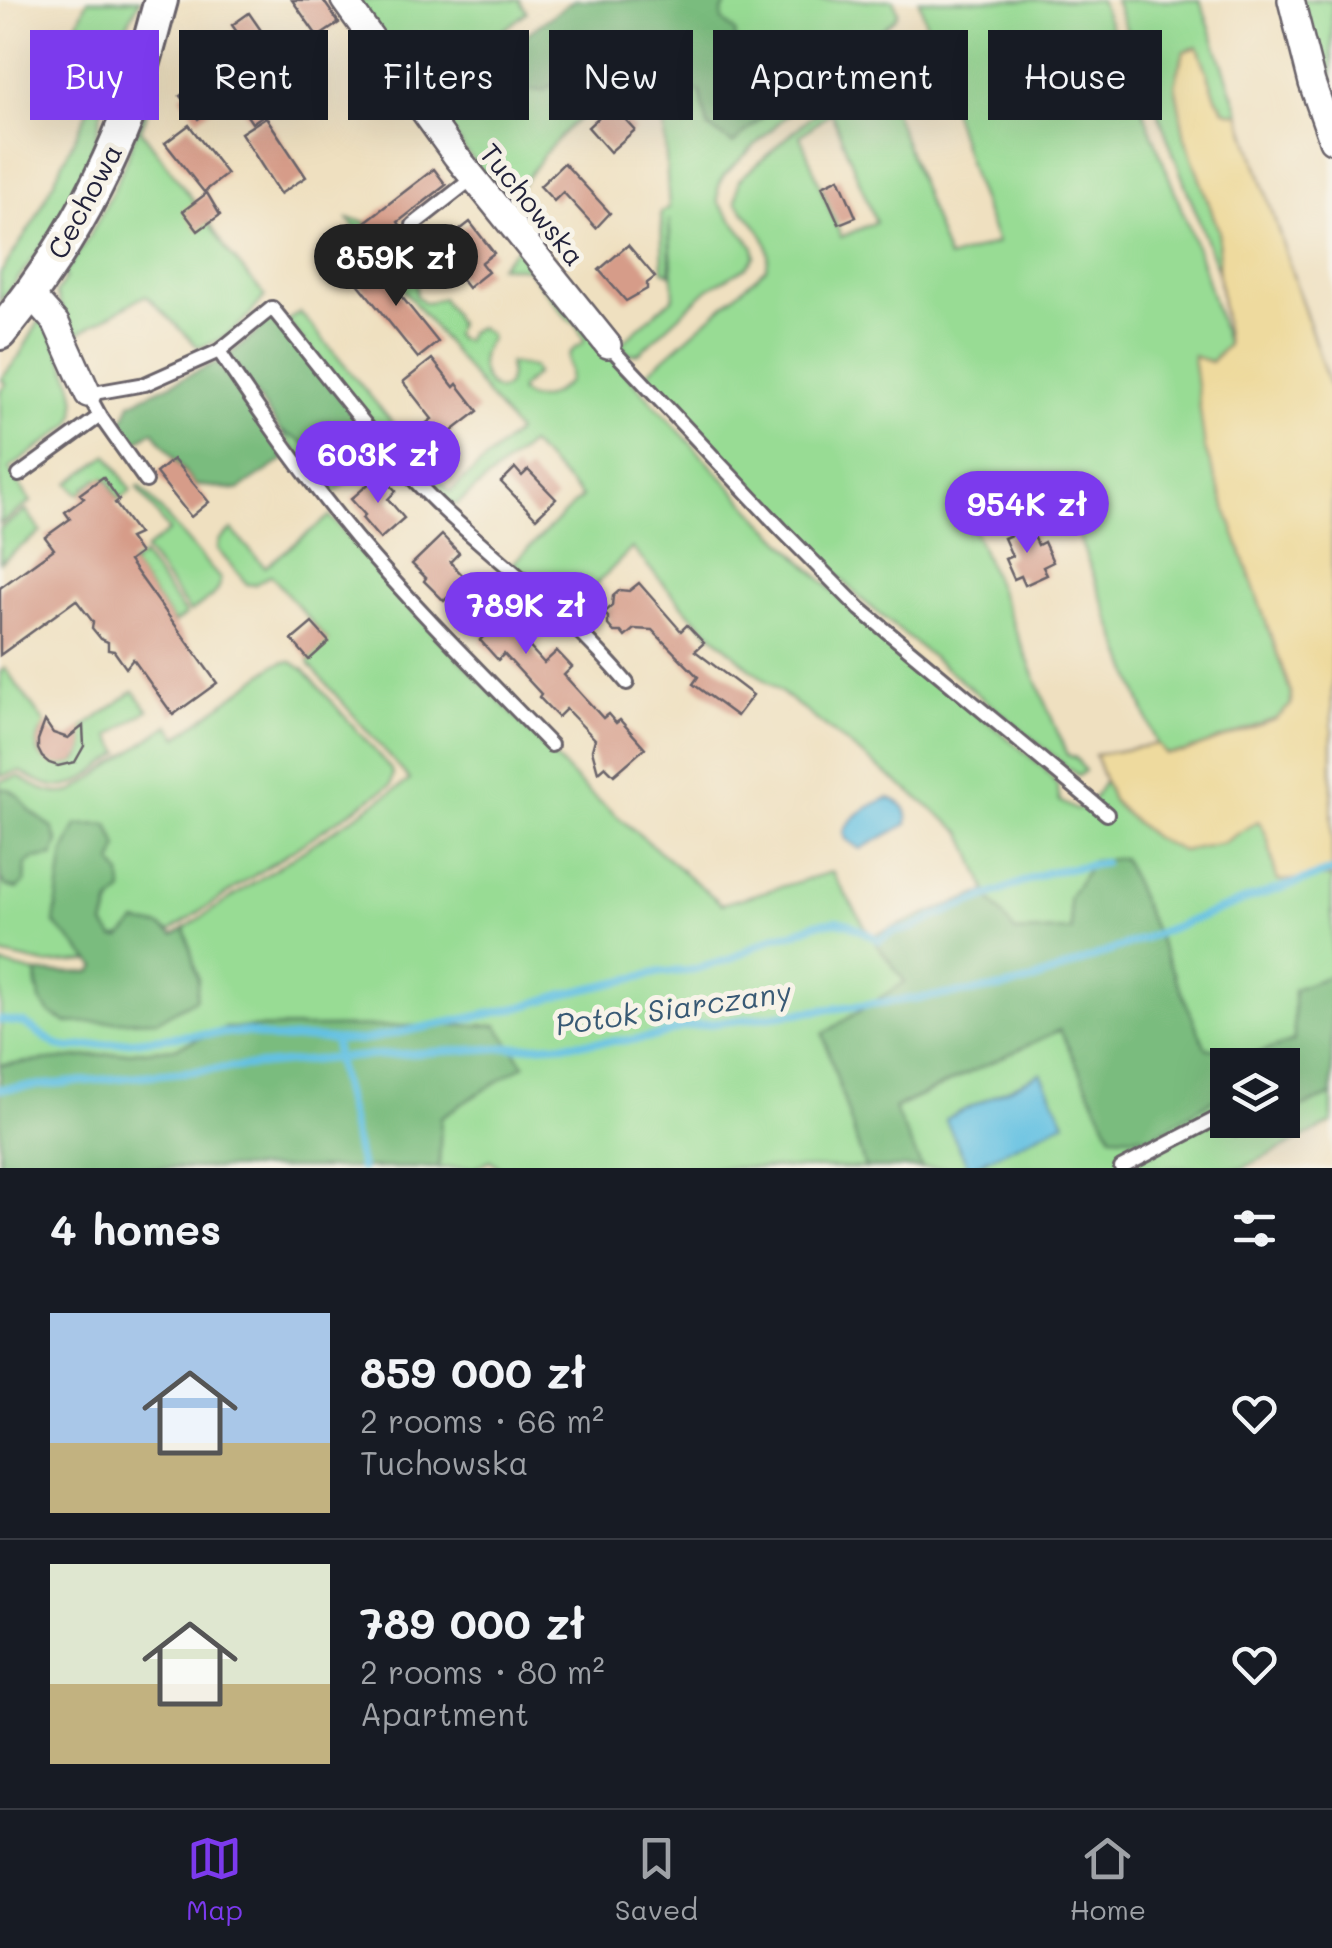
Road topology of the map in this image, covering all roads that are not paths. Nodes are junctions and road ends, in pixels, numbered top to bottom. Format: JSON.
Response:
{"nodes":[{"id":1,"x":161,"y":0,"type":"edge"},
{"id":2,"x":344,"y":0,"type":"edge"},
{"id":3,"x":1291,"y":0,"type":"edge"},
{"id":4,"x":1332,"y":140,"type":"edge"},
{"id":5,"x":473,"y":178,"type":"junction"},
{"id":6,"x":413,"y":225,"type":"dead end"},
{"id":7,"x":31,"y":294,"type":"junction"},
{"id":8,"x":0,"y":332,"type":"edge"},
{"id":9,"x":608,"y":345,"type":"joint"},
{"id":10,"x":220,"y":351,"type":"junction"},
{"id":11,"x":94,"y":405,"type":"junction"},
{"id":12,"x":19,"y":475,"type":"dead end"},
{"id":13,"x":146,"y":481,"type":"dead end"},
{"id":14,"x":627,"y":683,"type":"dead end"},
{"id":15,"x":552,"y":745,"type":"dead end"},
{"id":16,"x":1107,"y":814,"type":"dead end"},
{"id":17,"x":1210,"y":1123,"type":"edge"},
{"id":18,"x":1121,"y":1168,"type":"edge"}],
"edges":[{"from":1,"to":7,"type":"street","name":"Cechowa"},
{"from":2,"to":5,"type":"street","name":"Tuchowska"},
{"from":3,"to":4,"type":"street"},
{"from":5,"to":6,"type":"lane"},
{"from":5,"to":9,"type":"street","name":"Tuchowska"},
{"from":7,"to":8,"type":"street","name":"Cechowa"},
{"from":7,"to":11,"type":"street"},
{"from":9,"to":16,"type":"lane"},
{"from":10,"to":11,"type":"lane"},
{"from":10,"to":14,"type":"lane"},
{"from":10,"to":15,"type":"lane"},
{"from":11,"to":12,"type":"lane"},
{"from":11,"to":13,"type":"lane"},
{"from":17,"to":18,"type":"lane"}]}
